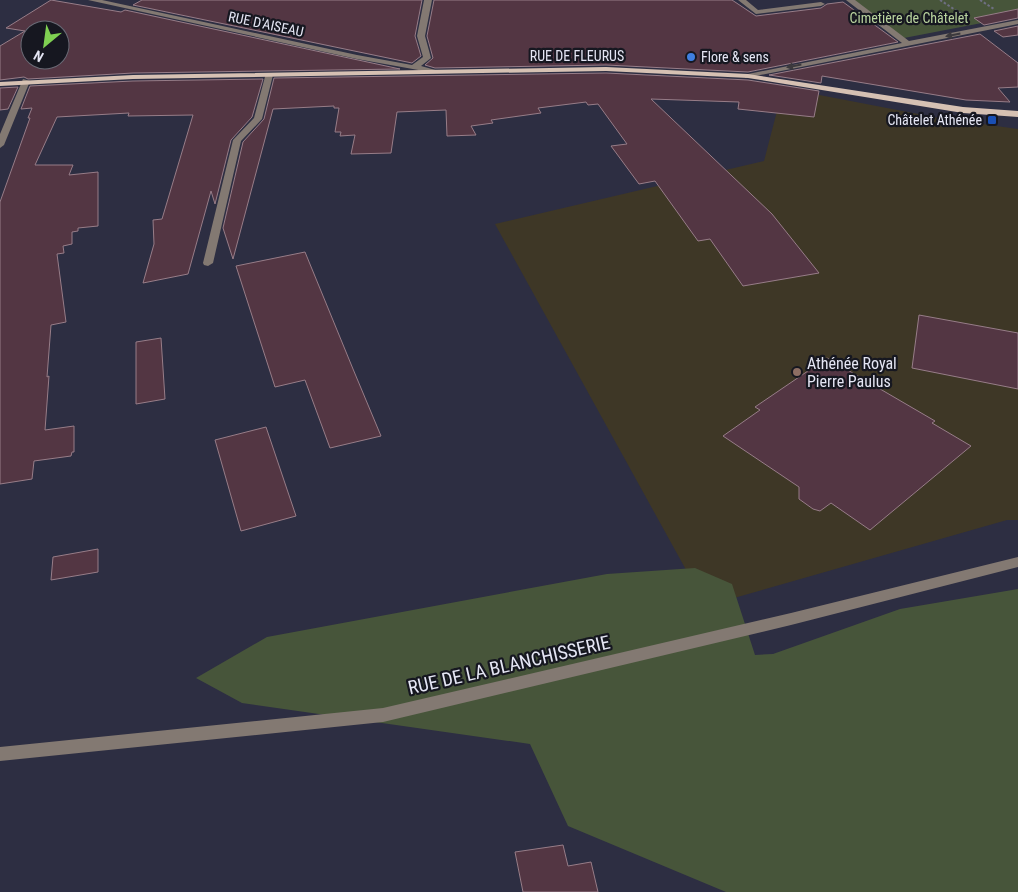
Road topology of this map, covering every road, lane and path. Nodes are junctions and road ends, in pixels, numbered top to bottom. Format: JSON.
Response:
{"nodes":[{"id":1,"x":92,"y":0,"type":"edge"},
{"id":2,"x":130,"y":0,"type":"edge"},
{"id":3,"x":428,"y":0,"type":"edge"},
{"id":4,"x":742,"y":0,"type":"edge"},
{"id":5,"x":850,"y":0,"type":"edge"},
{"id":6,"x":940,"y":0,"type":"edge"},
{"id":7,"x":980,"y":0,"type":"edge"},
{"id":8,"x":821,"y":4,"type":"dead end"},
{"id":9,"x":120,"y":7,"type":"junction"},
{"id":10,"x":996,"y":10,"type":"dead end"},
{"id":11,"x":954,"y":17,"type":"dead end"},
{"id":12,"x":936,"y":19,"type":"dead end"},
{"id":13,"x":1018,"y":22,"type":"edge"},
{"id":14,"x":909,"y":23,"type":"dead end"},
{"id":15,"x":908,"y":44,"type":"junction"},
{"id":16,"x":414,"y":67,"type":"junction"},
{"id":17,"x":436,"y":71,"type":"junction"},
{"id":18,"x":268,"y":75,"type":"junction"},
{"id":19,"x":748,"y":76,"type":"junction"},
{"id":20,"x":26,"y":81,"type":"junction"},
{"id":21,"x":0,"y":84,"type":"edge"},
{"id":22,"x":1018,"y":114,"type":"edge"},
{"id":23,"x":0,"y":145,"type":"edge"},
{"id":24,"x":208,"y":264,"type":"dead end"},
{"id":25,"x":1018,"y":562,"type":"edge"},
{"id":26,"x":0,"y":754,"type":"edge"}],
"edges":[{"from":1,"to":9,"type":"street","name":"RUE D'AISEAU"},
{"from":2,"to":9,"type":"street"},
{"from":3,"to":16,"type":"street"},
{"from":4,"to":8,"type":"street"},
{"from":5,"to":15,"type":"street"},
{"from":6,"to":11,"type":"path"},
{"from":7,"to":10,"type":"path"},
{"from":9,"to":16,"type":"street","name":"RUE D'AISEAU"},
{"from":12,"to":14,"type":"path"},
{"from":13,"to":15,"type":"street","one_way":true},
{"from":15,"to":19,"type":"street","one_way":true},
{"from":16,"to":17,"type":"street","name":"RUE D'AISEAU"},
{"from":17,"to":18,"type":"main road","name":"RUE DE FLEURUS"},
{"from":17,"to":19,"type":"main road","name":"RUE DE FLEURUS"},
{"from":18,"to":20,"type":"main road","name":"RUE DE FLEURUS"},
{"from":18,"to":24,"type":"street"},
{"from":19,"to":22,"type":"main road","name":"RUE DE FLEURUS"},
{"from":20,"to":21,"type":"main road","name":"RUE DE FLEURUS"},
{"from":20,"to":23,"type":"street"},
{"from":25,"to":26,"type":"street","name":"RUE DE LA BLANCHISSERIE"}]}
